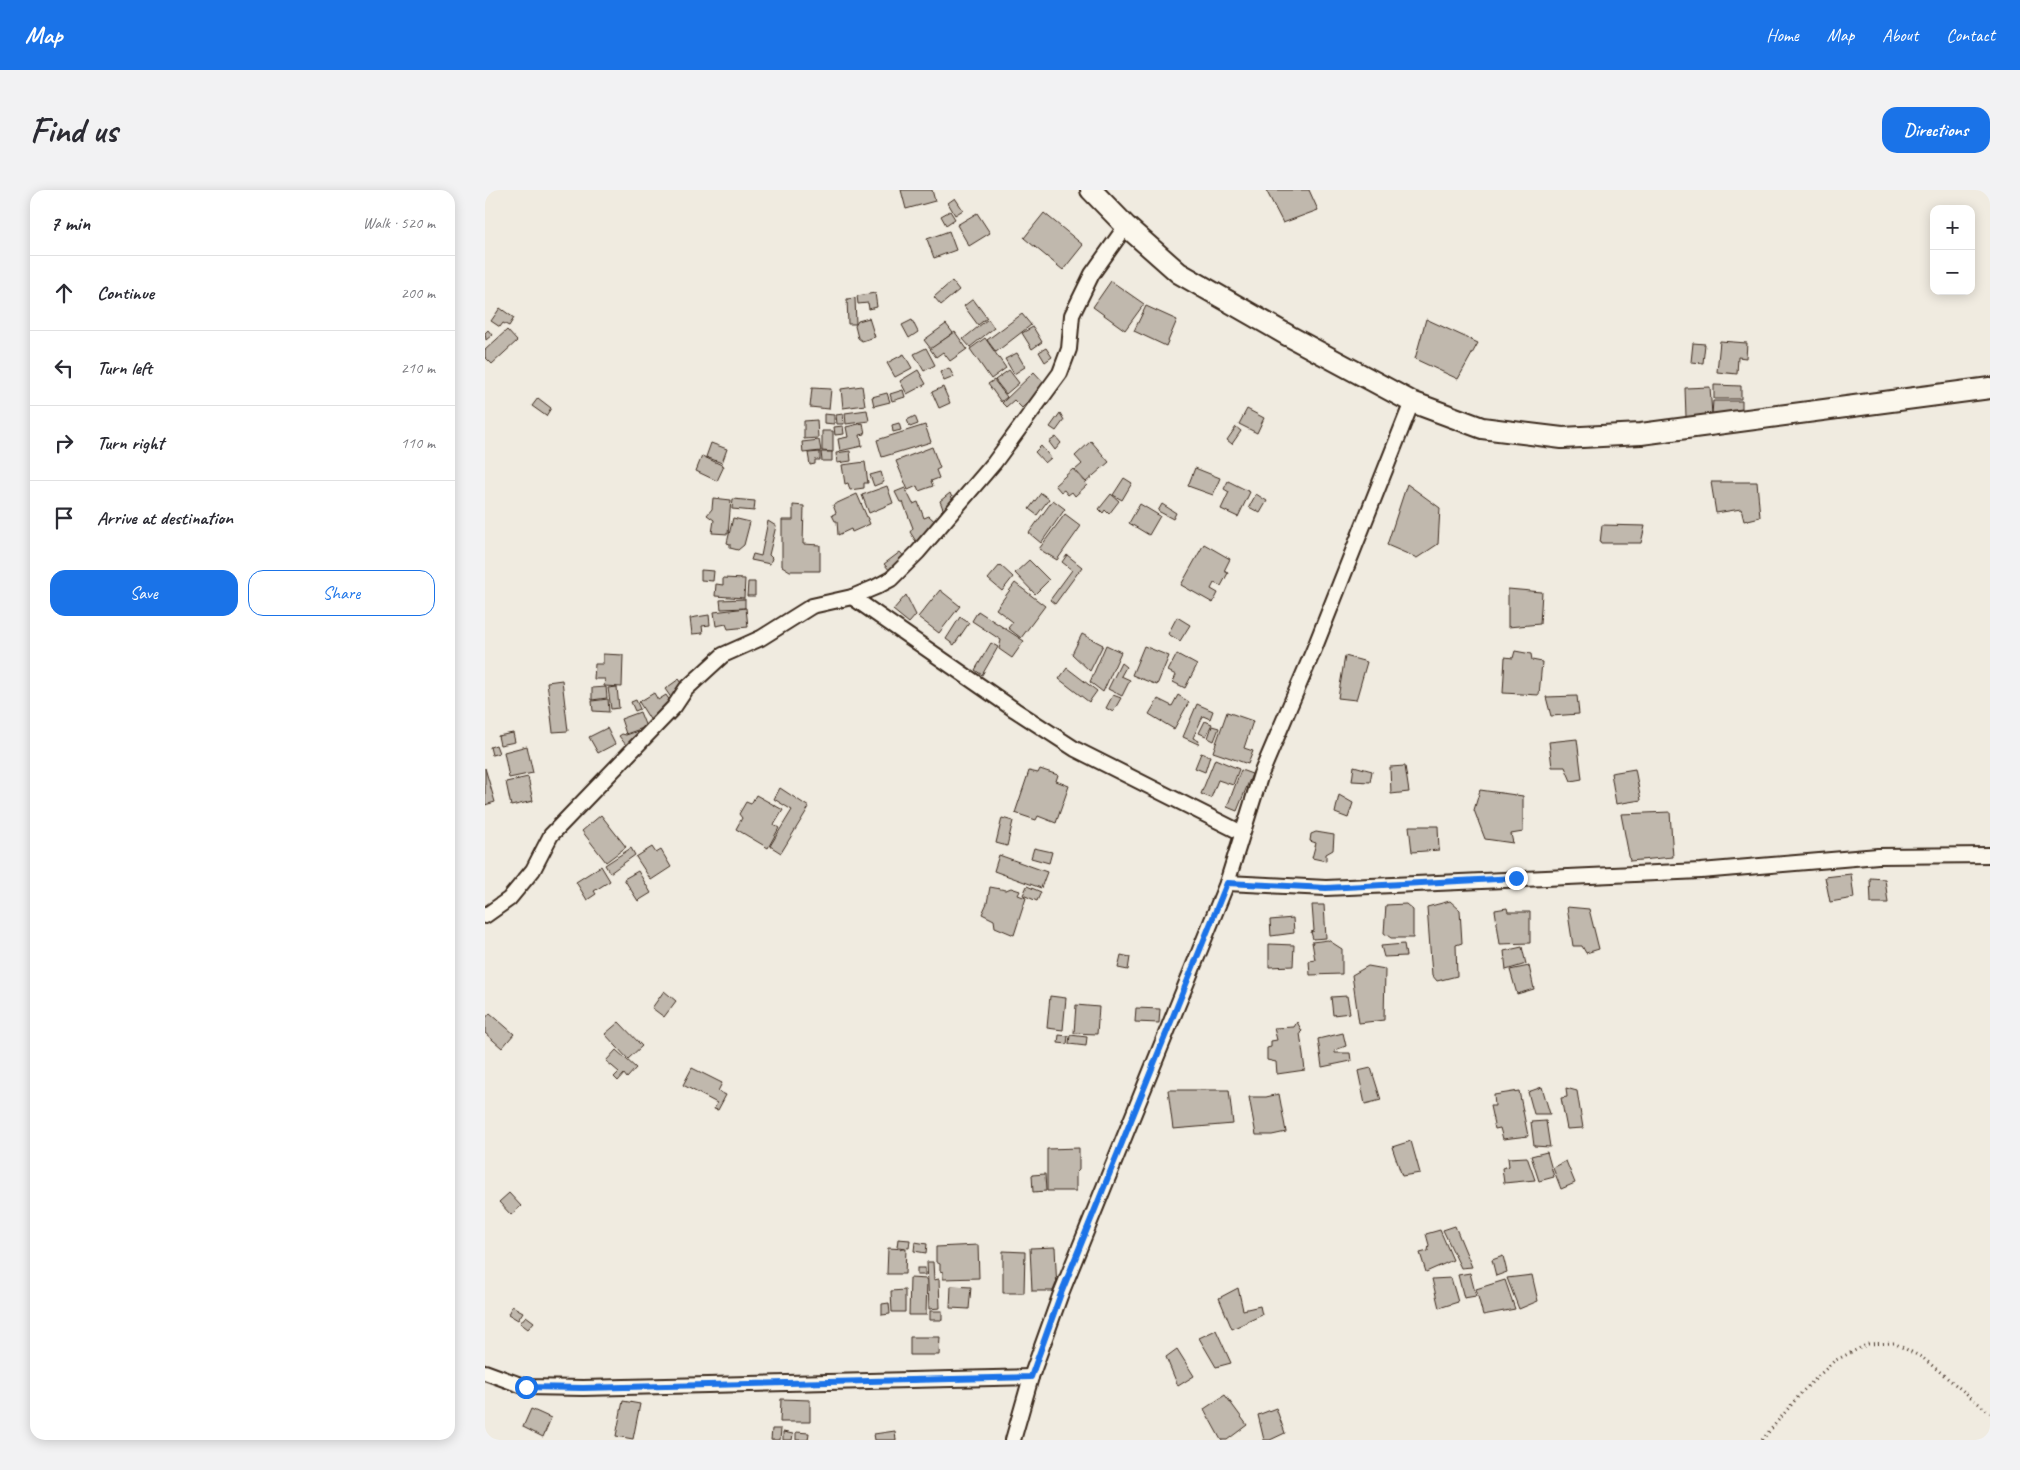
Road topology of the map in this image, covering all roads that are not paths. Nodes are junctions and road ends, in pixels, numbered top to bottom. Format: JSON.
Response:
{"nodes":[{"id":1,"x":1095,"y":191,"type":"edge"},
{"id":2,"x":1126,"y":226,"type":"junction"},
{"id":3,"x":1990,"y":388,"type":"edge"},
{"id":4,"x":1412,"y":402,"type":"junction"},
{"id":5,"x":852,"y":597,"type":"junction"},
{"id":6,"x":1242,"y":833,"type":"junction"},
{"id":7,"x":1990,"y":855,"type":"edge"},
{"id":8,"x":1227,"y":883,"type":"junction"},
{"id":9,"x":485,"y":916,"type":"edge"},
{"id":10,"x":485,"y":1372,"type":"edge"},
{"id":11,"x":1031,"y":1377,"type":"junction"},
{"id":12,"x":1013,"y":1440,"type":"edge"}],
"edges":[{"from":1,"to":2,"type":"main road"},
{"from":2,"to":4,"type":"main road"},
{"from":2,"to":5,"type":"street"},
{"from":3,"to":4,"type":"main road"},
{"from":4,"to":6,"type":"street"},
{"from":5,"to":6,"type":"street"},
{"from":5,"to":9,"type":"street"},
{"from":6,"to":8,"type":"street"},
{"from":7,"to":8,"type":"street"},
{"from":8,"to":11,"type":"street"},
{"from":10,"to":11,"type":"street"},
{"from":11,"to":12,"type":"street"}]}
